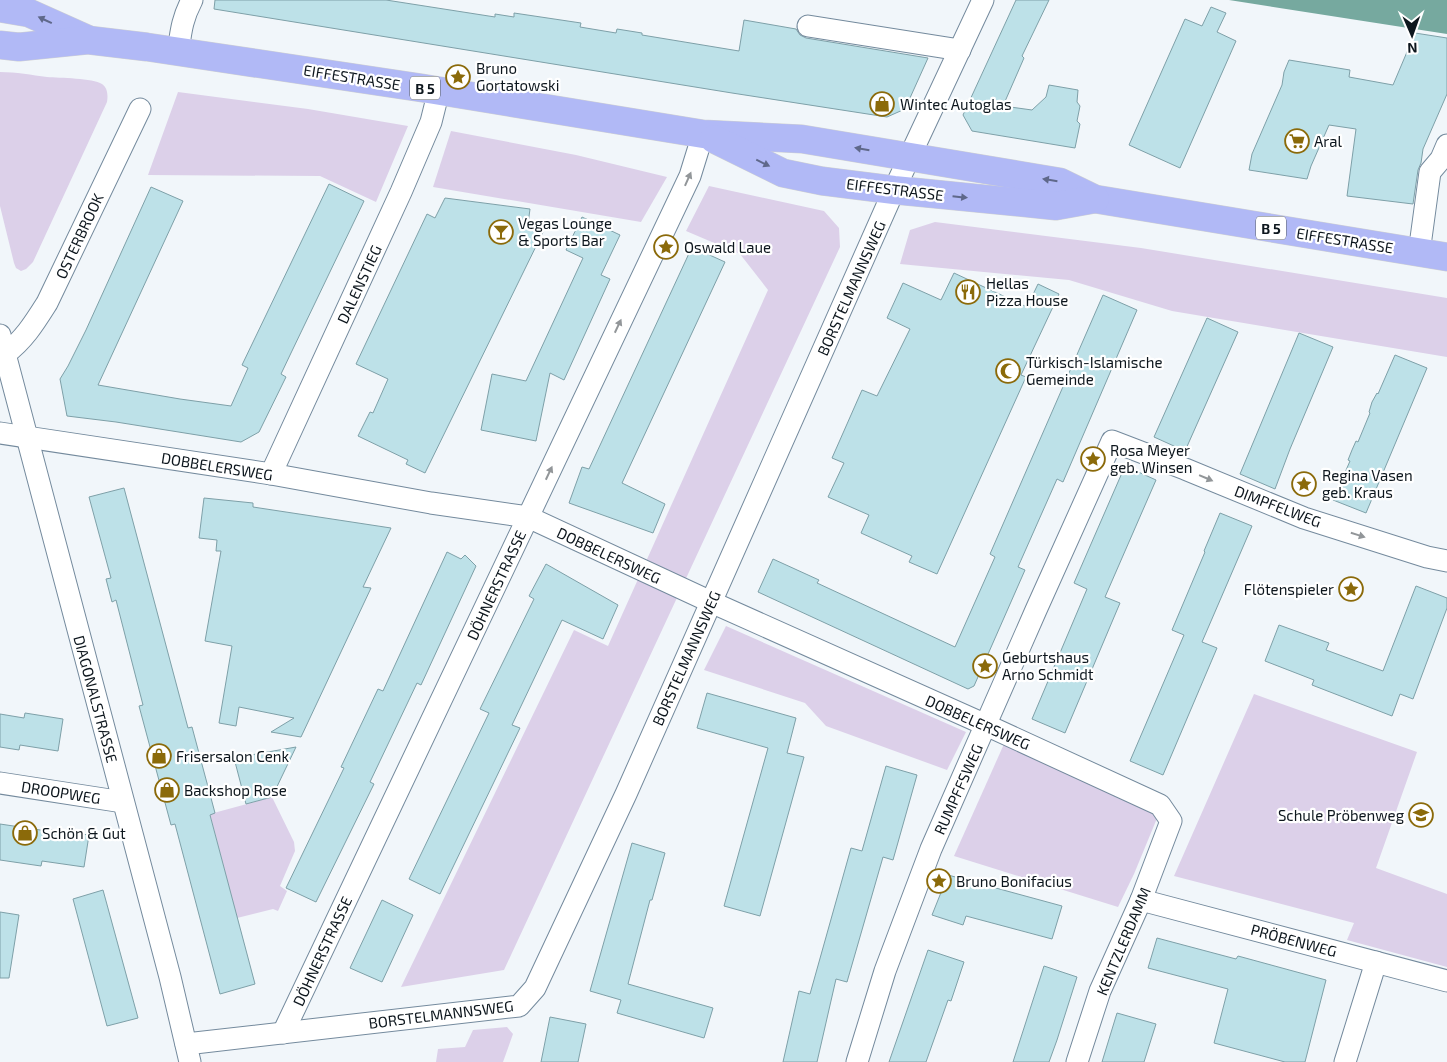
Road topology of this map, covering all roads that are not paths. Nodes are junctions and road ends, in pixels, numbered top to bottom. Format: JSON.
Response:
{"nodes":[{"id":1,"x":192,"y":0,"type":"edge"},
{"id":2,"x":983,"y":0,"type":"edge"},
{"id":3,"x":0,"y":8,"type":"edge"},
{"id":4,"x":808,"y":26,"type":"dead end"},
{"id":5,"x":88,"y":40,"type":"junction"},
{"id":6,"x":0,"y":45,"type":"edge"},
{"id":7,"x":960,"y":50,"type":"junction"},
{"id":8,"x":178,"y":52,"type":"junction"},
{"id":9,"x":439,"y":90,"type":"junction"},
{"id":10,"x":140,"y":108,"type":"dead end"},
{"id":11,"x":703,"y":134,"type":"junction"},
{"id":12,"x":1447,"y":145,"type":"edge"},
{"id":13,"x":910,"y":157,"type":"junction"},
{"id":14,"x":894,"y":190,"type":"junction"},
{"id":15,"x":1095,"y":199,"type":"junction"},
{"id":16,"x":1419,"y":253,"type":"junction"},
{"id":17,"x":1447,"y":257,"type":"edge"},
{"id":18,"x":3,"y":345,"type":"edge"},
{"id":19,"x":0,"y":433,"type":"edge"},
{"id":20,"x":27,"y":437,"type":"junction"},
{"id":21,"x":1112,"y":441,"type":"joint"},
{"id":22,"x":271,"y":474,"type":"junction"},
{"id":23,"x":528,"y":517,"type":"junction"},
{"id":24,"x":1447,"y":561,"type":"edge"},
{"id":25,"x":711,"y":602,"type":"junction"},
{"id":26,"x":986,"y":725,"type":"junction"},
{"id":27,"x":0,"y":783,"type":"edge"},
{"id":28,"x":123,"y":802,"type":"junction"},
{"id":29,"x":1171,"y":821,"type":"joint"},
{"id":30,"x":1141,"y":900,"type":"junction"},
{"id":31,"x":1376,"y":962,"type":"junction"},
{"id":32,"x":1447,"y":981,"type":"edge"},
{"id":33,"x":283,"y":1033,"type":"junction"},
{"id":34,"x":188,"y":1053,"type":"edge"},
{"id":35,"x":857,"y":1062,"type":"edge"},
{"id":36,"x":1077,"y":1062,"type":"edge"},
{"id":37,"x":1345,"y":1062,"type":"edge"}],
"edges":[{"from":1,"to":8,"type":"street"},
{"from":2,"to":7,"type":"street","name":"BORSTELMANNSWEG"},
{"from":5,"to":3,"type":"main road","name":"EIFFESTRASSE","number":"B 5","one_way":true},
{"from":4,"to":7,"type":"street"},
{"from":5,"to":6,"type":"main road","name":"EIFFESTRASSE","number":"B 5"},
{"from":5,"to":8,"type":"main road","name":"EIFFESTRASSE","number":"B 5"},
{"from":7,"to":13,"type":"street","name":"BORSTELMANNSWEG"},
{"from":8,"to":9,"type":"main road","name":"EIFFESTRASSE","number":"B 5"},
{"from":9,"to":11,"type":"main road","name":"EIFFESTRASSE","number":"B 5"},
{"from":9,"to":22,"type":"street","name":"DALENSTIEG"},
{"from":10,"to":18,"type":"street","name":"OSTERBROOK"},
{"from":13,"to":11,"type":"main road","name":"EIFFESTRASSE","number":"B 5","one_way":true},
{"from":11,"to":14,"type":"main road","name":"EIFFESTRASSE","number":"B 5","one_way":true},
{"from":23,"to":11,"type":"street","name":"DÖHNERSTRASSE","one_way":true},
{"from":12,"to":16,"type":"street"},
{"from":13,"to":14,"type":"street","name":"BORSTELMANNSWEG"},
{"from":15,"to":13,"type":"main road","name":"EIFFESTRASSE","number":"B 5","one_way":true},
{"from":14,"to":15,"type":"main road","name":"EIFFESTRASSE","number":"B 5","one_way":true},
{"from":14,"to":25,"type":"street","name":"BORSTELMANNSWEG"},
{"from":15,"to":16,"type":"main road","name":"EIFFESTRASSE","number":"B 5"},
{"from":16,"to":17,"type":"main road","name":"EIFFESTRASSE","number":"B 5"},
{"from":18,"to":20,"type":"street","name":"DIAGONALSTRASSE"},
{"from":19,"to":20,"type":"street","name":"DOBBELERSWEG"},
{"from":20,"to":22,"type":"street","name":"DOBBELERSWEG"},
{"from":20,"to":28,"type":"street","name":"DIAGONALSTRASSE"},
{"from":21,"to":24,"type":"street","name":"DIMPFELWEG","one_way":true},
{"from":21,"to":26,"type":"street","name":"RUMPFFSWEG"},
{"from":22,"to":23,"type":"street","name":"DOBBELERSWEG"},
{"from":23,"to":25,"type":"street","name":"DOBBELERSWEG"},
{"from":23,"to":33,"type":"street","name":"DÖHNERSTRASSE"},
{"from":25,"to":26,"type":"street","name":"DOBBELERSWEG"},
{"from":25,"to":33,"type":"street","name":"BORSTELMANNSWEG"},
{"from":26,"to":29,"type":"street","name":"DOBBELERSWEG"},
{"from":26,"to":35,"type":"street","name":"RUMPFFSWEG"},
{"from":27,"to":28,"type":"street","name":"DROOPWEG"},
{"from":28,"to":34,"type":"street","name":"DIAGONALSTRASSE"},
{"from":29,"to":30,"type":"street","name":"KENTZLERDAMM"},
{"from":30,"to":31,"type":"street","name":"PRÖBENWEG"},
{"from":30,"to":36,"type":"street","name":"KENTZLERDAMM"},
{"from":31,"to":32,"type":"street","name":"PRÖBENWEG"},
{"from":31,"to":37,"type":"street"},
{"from":33,"to":34,"type":"street","name":"BORSTELMANNSWEG"}]}
